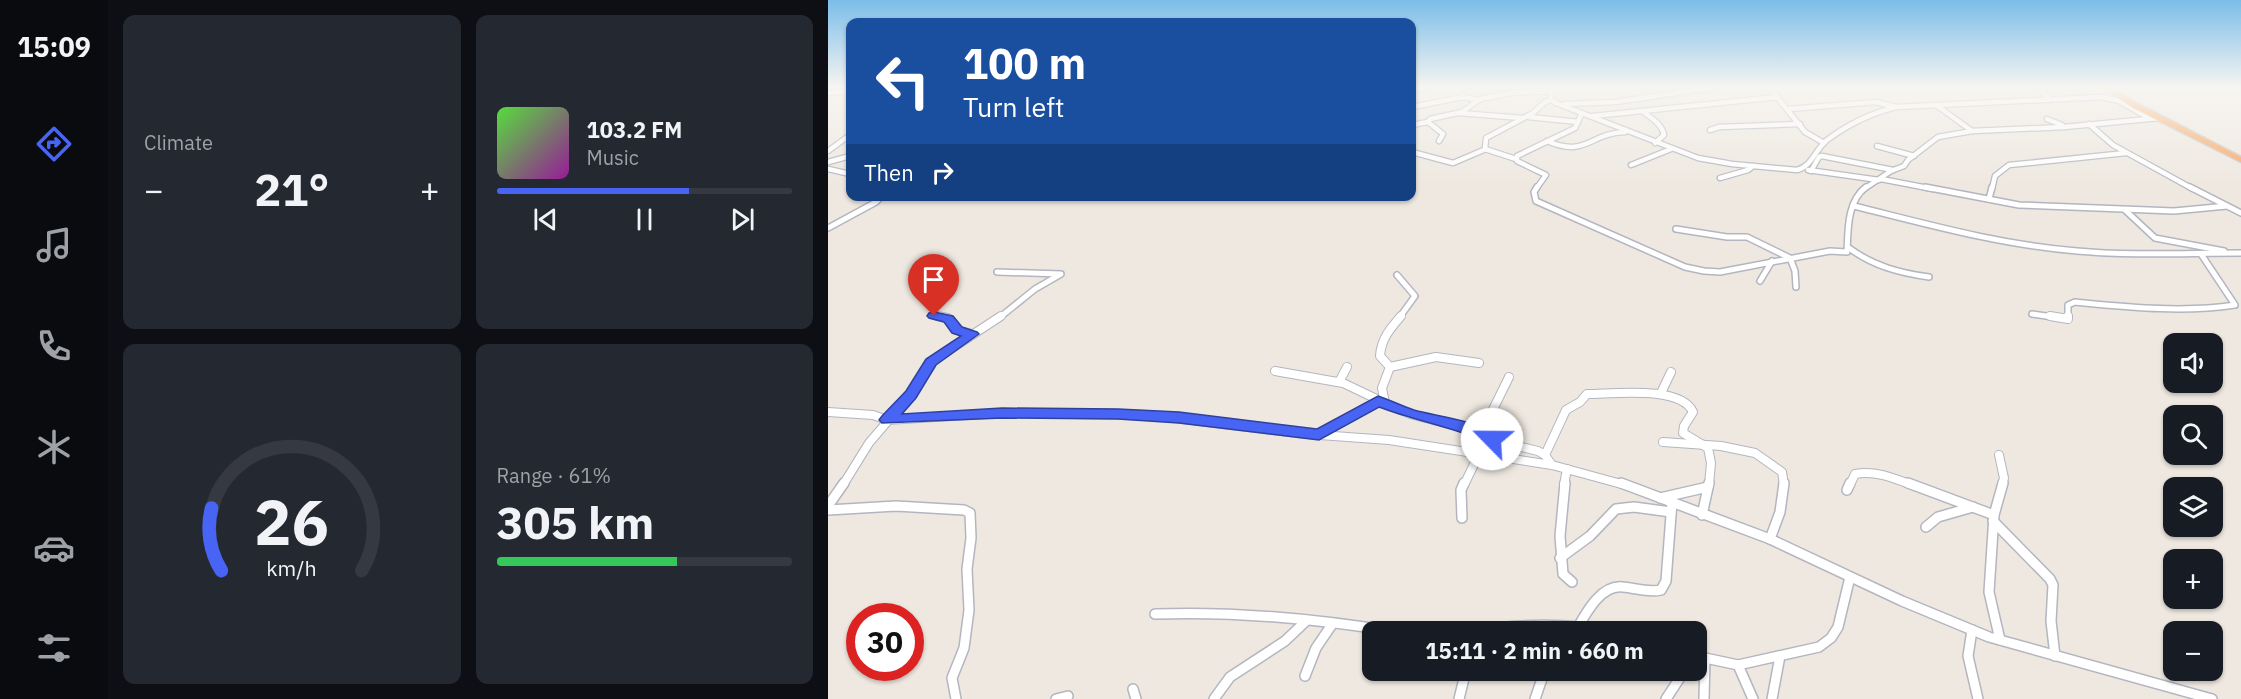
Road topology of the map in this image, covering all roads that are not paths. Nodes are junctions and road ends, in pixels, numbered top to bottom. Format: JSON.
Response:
{"nodes":[{"id":1,"x":1517,"y":121,"type":"edge"},
{"id":2,"x":1563,"y":121,"type":"edge"},
{"id":3,"x":1601,"y":121,"type":"edge"},
{"id":4,"x":1655,"y":121,"type":"edge"},
{"id":5,"x":1797,"y":121,"type":"edge"},
{"id":6,"x":1861,"y":121,"type":"edge"},
{"id":7,"x":1958,"y":121,"type":"edge"},
{"id":8,"x":2050,"y":121,"type":"edge"},
{"id":9,"x":2135,"y":121,"type":"edge"},
{"id":10,"x":2159,"y":121,"type":"edge"},
{"id":11,"x":1428,"y":122,"type":"joint"},
{"id":12,"x":1578,"y":122,"type":"joint"},
{"id":13,"x":1416,"y":124,"type":"edge"},
{"id":14,"x":1800,"y":124,"type":"junction"},
{"id":15,"x":2064,"y":127,"type":"junction"},
{"id":16,"x":2090,"y":127,"type":"junction"},
{"id":17,"x":1710,"y":130,"type":"dead end"},
{"id":18,"x":1972,"y":130,"type":"junction"},
{"id":19,"x":1630,"y":132,"type":"junction"},
{"id":20,"x":846,"y":138,"type":"edge"},
{"id":21,"x":1438,"y":141,"type":"dead end"},
{"id":22,"x":1547,"y":141,"type":"junction"},
{"id":23,"x":1655,"y":143,"type":"junction"},
{"id":24,"x":1824,"y":143,"type":"junction"},
{"id":25,"x":1877,"y":146,"type":"dead end"},
{"id":26,"x":1486,"y":149,"type":"junction"},
{"id":27,"x":1671,"y":149,"type":"junction"},
{"id":28,"x":828,"y":151,"type":"edge"},
{"id":29,"x":1416,"y":153,"type":"edge"},
{"id":30,"x":2127,"y":153,"type":"junction"},
{"id":31,"x":1914,"y":156,"type":"junction"},
{"id":32,"x":846,"y":157,"type":"edge"},
{"id":33,"x":1516,"y":159,"type":"junction"},
{"id":34,"x":2241,"y":160,"type":"edge"},
{"id":35,"x":828,"y":162,"type":"edge"},
{"id":36,"x":1631,"y":165,"type":"dead end"},
{"id":37,"x":1753,"y":166,"type":"junction"},
{"id":38,"x":828,"y":169,"type":"edge"},
{"id":39,"x":1802,"y":169,"type":"junction"},
{"id":40,"x":1893,"y":170,"type":"junction"},
{"id":41,"x":1811,"y":171,"type":"junction"},
{"id":42,"x":846,"y":173,"type":"edge"},
{"id":43,"x":1720,"y":178,"type":"dead end"},
{"id":44,"x":1880,"y":179,"type":"junction"},
{"id":45,"x":1989,"y":199,"type":"junction"},
{"id":46,"x":877,"y":201,"type":"edge"},
{"id":47,"x":1854,"y":206,"type":"junction"},
{"id":48,"x":2227,"y":206,"type":"junction"},
{"id":49,"x":2125,"y":210,"type":"junction"},
{"id":50,"x":2241,"y":213,"type":"edge"},
{"id":51,"x":828,"y":228,"type":"edge"},
{"id":52,"x":1676,"y":229,"type":"dead end"},
{"id":53,"x":1849,"y":248,"type":"junction"},
{"id":54,"x":2229,"y":253,"type":"junction"},
{"id":55,"x":2241,"y":253,"type":"edge"},
{"id":56,"x":2202,"y":254,"type":"junction"},
{"id":57,"x":1790,"y":258,"type":"junction"},
{"id":58,"x":1772,"y":261,"type":"junction"},
{"id":59,"x":997,"y":272,"type":"dead end"},
{"id":60,"x":1397,"y":275,"type":"dead end"},
{"id":61,"x":1929,"y":277,"type":"dead end"},
{"id":62,"x":1760,"y":281,"type":"dead end"},
{"id":63,"x":1796,"y":287,"type":"dead end"},
{"id":64,"x":2032,"y":314,"type":"dead end"},
{"id":65,"x":934,"y":316,"type":"dead end"},
{"id":66,"x":972,"y":334,"type":"junction"},
{"id":67,"x":1479,"y":363,"type":"dead end"},
{"id":68,"x":1347,"y":367,"type":"dead end"},
{"id":69,"x":1390,"y":367,"type":"junction"},
{"id":70,"x":1275,"y":371,"type":"dead end"},
{"id":71,"x":1671,"y":372,"type":"dead end"},
{"id":72,"x":1509,"y":377,"type":"dead end"},
{"id":73,"x":1339,"y":382,"type":"junction"},
{"id":74,"x":1661,"y":393,"type":"junction"},
{"id":75,"x":1382,"y":402,"type":"junction"},
{"id":76,"x":828,"y":412,"type":"edge"},
{"id":77,"x":887,"y":420,"type":"junction"},
{"id":78,"x":1481,"y":434,"type":"junction"},
{"id":79,"x":1319,"y":435,"type":"junction"},
{"id":80,"x":1663,"y":442,"type":"dead end"},
{"id":81,"x":1705,"y":445,"type":"junction"},
{"id":82,"x":1479,"y":454,"type":"junction"},
{"id":83,"x":1545,"y":455,"type":"junction"},
{"id":84,"x":1999,"y":455,"type":"dead end"},
{"id":85,"x":1552,"y":465,"type":"junction"},
{"id":86,"x":1567,"y":469,"type":"junction"},
{"id":87,"x":1708,"y":488,"type":"junction"},
{"id":88,"x":1847,"y":490,"type":"dead end"},
{"id":89,"x":1660,"y":498,"type":"junction"},
{"id":90,"x":1671,"y":507,"type":"junction"},
{"id":91,"x":1973,"y":507,"type":"junction"},
{"id":92,"x":828,"y":508,"type":"edge"},
{"id":93,"x":1702,"y":515,"type":"junction"},
{"id":94,"x":1462,"y":518,"type":"dead end"},
{"id":95,"x":1993,"y":518,"type":"junction"},
{"id":96,"x":1926,"y":527,"type":"dead end"},
{"id":97,"x":1770,"y":539,"type":"junction"},
{"id":98,"x":1560,"y":558,"type":"junction"},
{"id":99,"x":1850,"y":577,"type":"junction"},
{"id":100,"x":1572,"y":582,"type":"dead end"},
{"id":101,"x":1155,"y":614,"type":"dead end"},
{"id":102,"x":1306,"y":621,"type":"junction"},
{"id":103,"x":1581,"y":621,"type":"edge"},
{"id":104,"x":1333,"y":623,"type":"junction"},
{"id":105,"x":1362,"y":627,"type":"edge"},
{"id":106,"x":1972,"y":630,"type":"junction"},
{"id":107,"x":2000,"y":640,"type":"junction"},
{"id":108,"x":1780,"y":656,"type":"junction"},
{"id":109,"x":2055,"y":656,"type":"junction"},
{"id":110,"x":1707,"y":659,"type":"edge"},
{"id":111,"x":1738,"y":665,"type":"junction"},
{"id":112,"x":1305,"y":676,"type":"dead end"},
{"id":113,"x":1463,"y":681,"type":"edge"},
{"id":114,"x":1541,"y":681,"type":"edge"},
{"id":115,"x":1678,"y":681,"type":"edge"},
{"id":116,"x":1702,"y":681,"type":"edge"},
{"id":117,"x":1068,"y":696,"type":"dead end"},
{"id":118,"x":956,"y":699,"type":"edge"},
{"id":119,"x":1056,"y":699,"type":"edge"},
{"id":120,"x":1214,"y":699,"type":"edge"},
{"id":121,"x":1459,"y":699,"type":"edge"},
{"id":122,"x":1535,"y":699,"type":"edge"},
{"id":123,"x":1666,"y":699,"type":"edge"},
{"id":124,"x":1704,"y":699,"type":"edge"},
{"id":125,"x":1753,"y":699,"type":"edge"},
{"id":126,"x":1772,"y":699,"type":"edge"},
{"id":127,"x":1978,"y":699,"type":"edge"},
{"id":128,"x":2212,"y":699,"type":"edge"}],
"edges":[{"from":1,"to":26,"type":"street"},
{"from":2,"to":12,"type":"street"},
{"from":3,"to":19,"type":"street"},
{"from":4,"to":23,"type":"street"},
{"from":5,"to":14,"type":"street"},
{"from":6,"to":24,"type":"street"},
{"from":7,"to":18,"type":"street"},
{"from":8,"to":15,"type":"street"},
{"from":9,"to":16,"type":"street"},
{"from":10,"to":34,"type":"highway"},
{"from":11,"to":13,"type":"street"},
{"from":11,"to":21,"type":"street"},
{"from":12,"to":22,"type":"street"},
{"from":14,"to":17,"type":"street"},
{"from":14,"to":24,"type":"street"},
{"from":15,"to":16,"type":"street"},
{"from":15,"to":18,"type":"street"},
{"from":16,"to":30,"type":"street"},
{"from":18,"to":31,"type":"street"},
{"from":19,"to":22,"type":"street"},
{"from":19,"to":23,"type":"street"},
{"from":20,"to":28,"type":"street"},
{"from":22,"to":33,"type":"street"},
{"from":23,"to":27,"type":"street"},
{"from":24,"to":39,"type":"street"},
{"from":25,"to":31,"type":"street"},
{"from":26,"to":29,"type":"street"},
{"from":26,"to":33,"type":"street"},
{"from":27,"to":36,"type":"street"},
{"from":27,"to":37,"type":"street"},
{"from":30,"to":45,"type":"street"},
{"from":30,"to":48,"type":"street"},
{"from":31,"to":40,"type":"street"},
{"from":32,"to":35,"type":"street"},
{"from":33,"to":58,"type":"street"},
{"from":37,"to":39,"type":"street"},
{"from":37,"to":43,"type":"street"},
{"from":38,"to":42,"type":"street"},
{"from":39,"to":41,"type":"street"},
{"from":40,"to":41,"type":"street"},
{"from":40,"to":44,"type":"street"},
{"from":41,"to":44,"type":"street"},
{"from":44,"to":45,"type":"street"},
{"from":44,"to":47,"type":"street"},
{"from":45,"to":49,"type":"street"},
{"from":46,"to":51,"type":"street"},
{"from":47,"to":53,"type":"street"},
{"from":47,"to":56,"type":"street"},
{"from":48,"to":49,"type":"street"},
{"from":48,"to":50,"type":"street"},
{"from":49,"to":54,"type":"street"},
{"from":52,"to":57,"type":"street"},
{"from":53,"to":57,"type":"street"},
{"from":53,"to":61,"type":"street"},
{"from":54,"to":55,"type":"street"},
{"from":54,"to":56,"type":"street"},
{"from":56,"to":64,"type":"street"},
{"from":57,"to":58,"type":"street"},
{"from":57,"to":63,"type":"street"},
{"from":58,"to":62,"type":"street"},
{"from":59,"to":66,"type":"street"},
{"from":60,"to":69,"type":"street"},
{"from":65,"to":66,"type":"street"},
{"from":66,"to":77,"type":"street"},
{"from":67,"to":69,"type":"street"},
{"from":68,"to":73,"type":"street"},
{"from":69,"to":75,"type":"street"},
{"from":70,"to":73,"type":"street"},
{"from":71,"to":74,"type":"street"},
{"from":72,"to":78,"type":"street"},
{"from":73,"to":75,"type":"street"},
{"from":74,"to":81,"type":"street"},
{"from":74,"to":83,"type":"street"},
{"from":75,"to":78,"type":"street"},
{"from":75,"to":79,"type":"street"},
{"from":76,"to":77,"type":"street"},
{"from":77,"to":79,"type":"street"},
{"from":77,"to":92,"type":"street"},
{"from":78,"to":83,"type":"street"},
{"from":79,"to":82,"type":"street"},
{"from":80,"to":81,"type":"street"},
{"from":81,"to":87,"type":"street"},
{"from":81,"to":97,"type":"street"},
{"from":82,"to":85,"type":"street"},
{"from":82,"to":94,"type":"street"},
{"from":83,"to":85,"type":"street"},
{"from":84,"to":95,"type":"street"},
{"from":85,"to":86,"type":"street"},
{"from":86,"to":89,"type":"street"},
{"from":86,"to":98,"type":"street"},
{"from":87,"to":89,"type":"street"},
{"from":87,"to":93,"type":"street"},
{"from":88,"to":91,"type":"street"},
{"from":89,"to":90,"type":"street"},
{"from":90,"to":93,"type":"street"},
{"from":90,"to":98,"type":"street"},
{"from":90,"to":103,"type":"street"},
{"from":91,"to":95,"type":"street"},
{"from":91,"to":96,"type":"street"},
{"from":92,"to":118,"type":"street"},
{"from":93,"to":97,"type":"street"},
{"from":95,"to":107,"type":"street"},
{"from":95,"to":109,"type":"street"},
{"from":97,"to":99,"type":"street"},
{"from":98,"to":100,"type":"street"},
{"from":99,"to":106,"type":"street"},
{"from":99,"to":108,"type":"street"},
{"from":101,"to":102,"type":"street"},
{"from":102,"to":104,"type":"street"},
{"from":102,"to":120,"type":"street"},
{"from":104,"to":105,"type":"street"},
{"from":104,"to":112,"type":"street"},
{"from":106,"to":107,"type":"street"},
{"from":106,"to":127,"type":"street"},
{"from":107,"to":109,"type":"street"},
{"from":108,"to":111,"type":"street"},
{"from":108,"to":126,"type":"street"},
{"from":109,"to":128,"type":"street"},
{"from":110,"to":111,"type":"street"},
{"from":111,"to":125,"type":"street"},
{"from":113,"to":121,"type":"street"},
{"from":114,"to":122,"type":"street"},
{"from":115,"to":123,"type":"street"},
{"from":116,"to":124,"type":"street"},
{"from":117,"to":119,"type":"street"}]}
